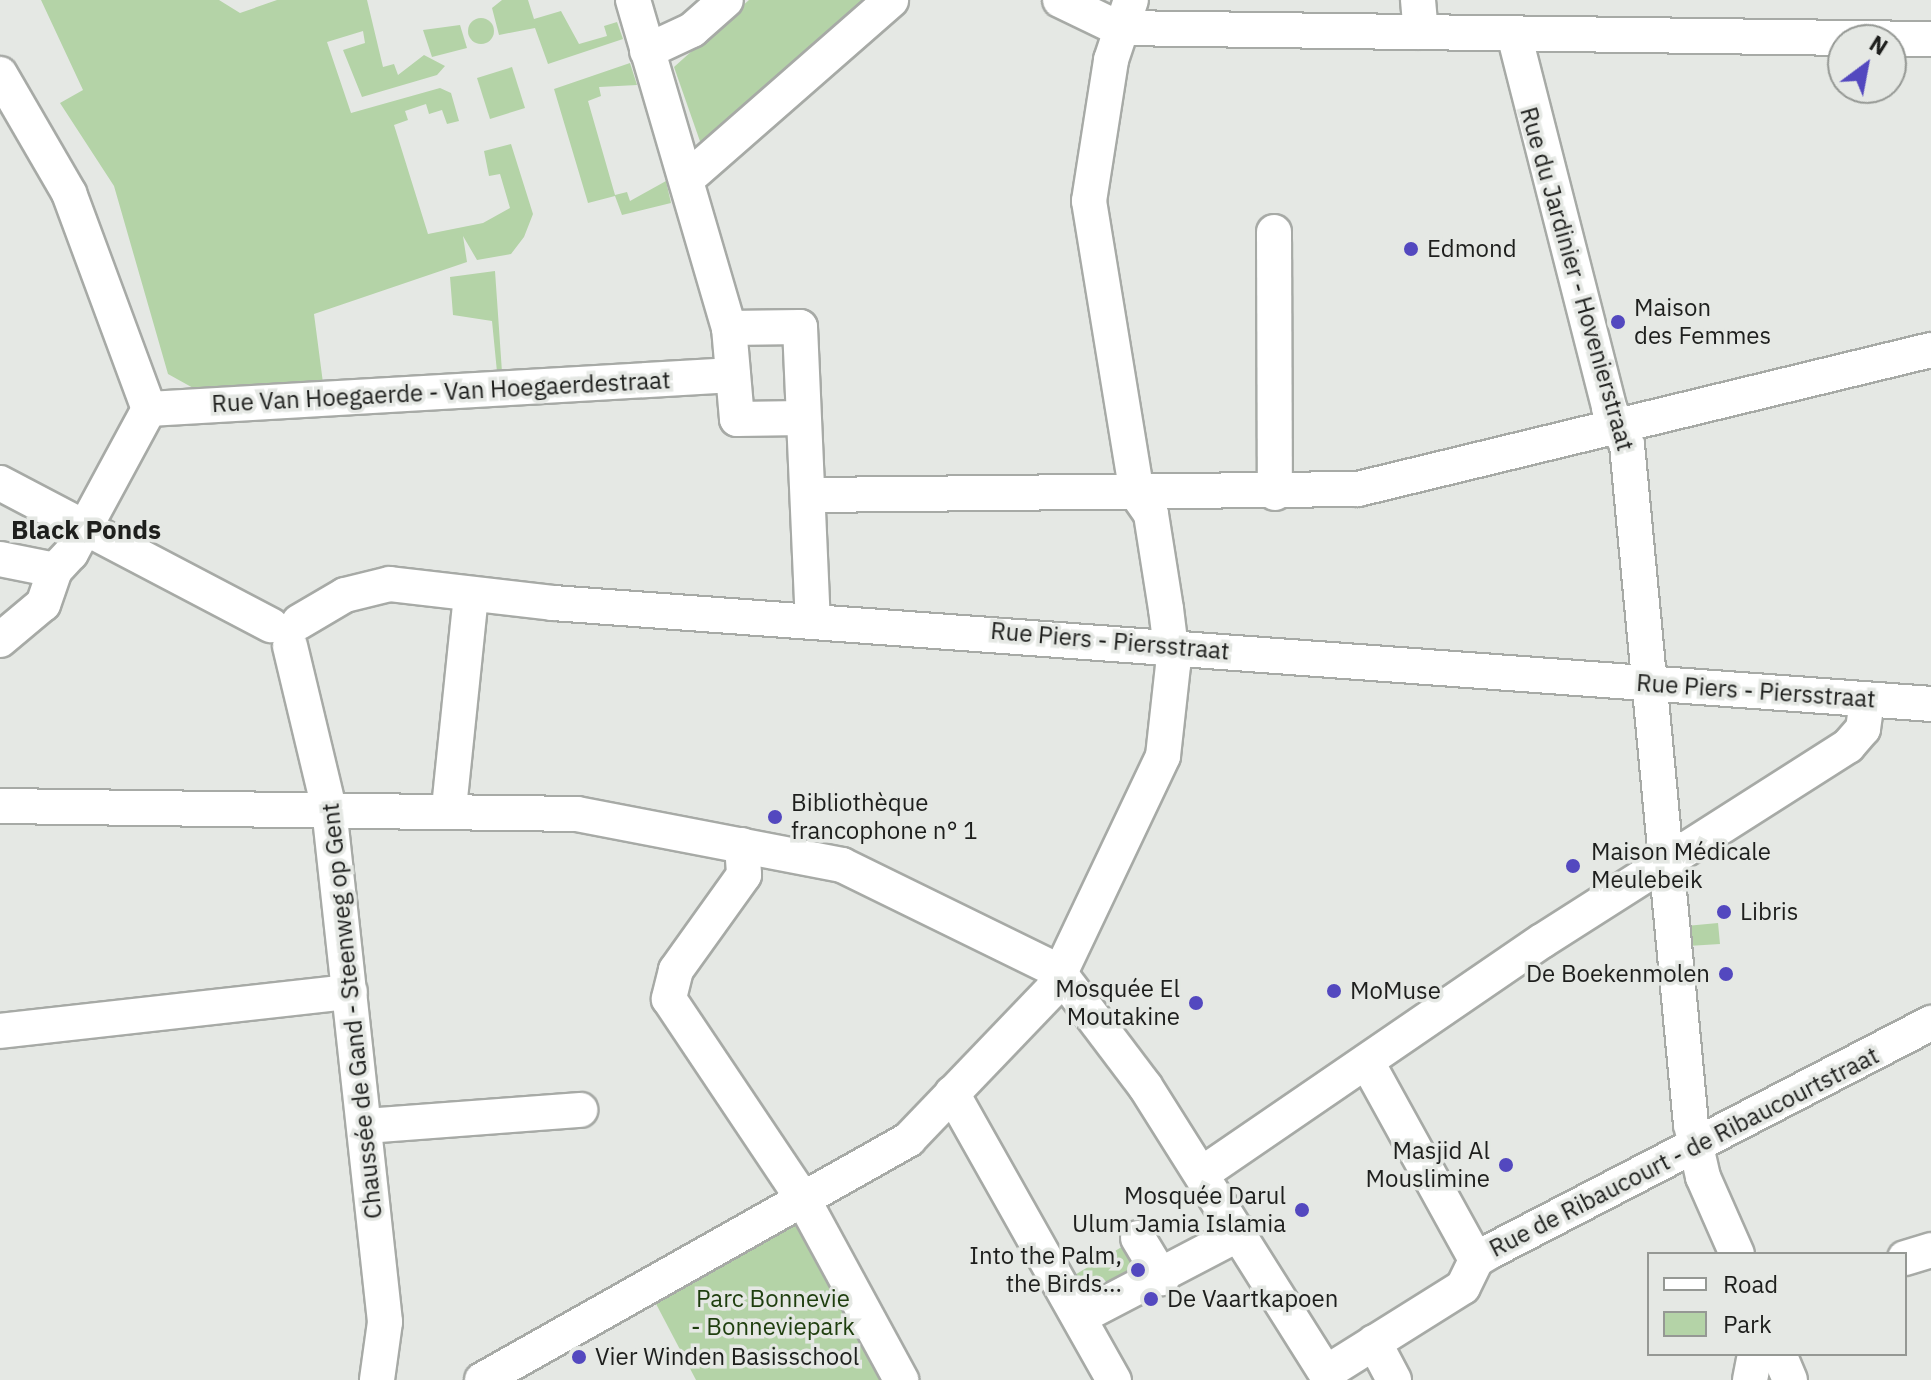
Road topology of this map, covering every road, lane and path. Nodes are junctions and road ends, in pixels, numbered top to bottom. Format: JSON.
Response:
{"nodes":[{"id":1,"x":633,"y":0,"type":"edge"},
{"id":2,"x":726,"y":0,"type":"edge"},
{"id":3,"x":891,"y":0,"type":"edge"},
{"id":4,"x":1060,"y":0,"type":"edge"},
{"id":5,"x":1125,"y":14,"type":"edge"},
{"id":6,"x":1420,"y":16,"type":"edge"},
{"id":7,"x":1514,"y":34,"type":"junction"},
{"id":8,"x":1931,"y":39,"type":"edge"},
{"id":9,"x":647,"y":51,"type":"junction"},
{"id":10,"x":0,"y":74,"type":"edge"},
{"id":11,"x":688,"y":178,"type":"junction"},
{"id":12,"x":1274,"y":232,"type":"dead end"},
{"id":13,"x":729,"y":328,"type":"junction"},
{"id":14,"x":1931,"y":350,"type":"edge"},
{"id":15,"x":733,"y":375,"type":"junction"},
{"id":16,"x":149,"y":409,"type":"junction"},
{"id":17,"x":802,"y":418,"type":"junction"},
{"id":18,"x":1618,"y":427,"type":"junction"},
{"id":19,"x":0,"y":483,"type":"edge"},
{"id":20,"x":1275,"y":493,"type":"junction"},
{"id":21,"x":1137,"y":494,"type":"junction"},
{"id":22,"x":812,"y":495,"type":"junction"},
{"id":23,"x":85,"y":528,"type":"junction"},
{"id":24,"x":0,"y":559,"type":"edge"},
{"id":25,"x":55,"y":570,"type":"junction"},
{"id":26,"x":471,"y":594,"type":"junction"},
{"id":27,"x":813,"y":619,"type":"junction"},
{"id":28,"x":287,"y":631,"type":"junction"},
{"id":29,"x":0,"y":640,"type":"edge"},
{"id":30,"x":1170,"y":646,"type":"junction"},
{"id":31,"x":1647,"y":682,"type":"junction"},
{"id":32,"x":1867,"y":699,"type":"junction"},
{"id":33,"x":1931,"y":704,"type":"edge"},
{"id":34,"x":0,"y":806,"type":"edge"},
{"id":35,"x":329,"y":808,"type":"junction"},
{"id":36,"x":449,"y":808,"type":"junction"},
{"id":37,"x":742,"y":845,"type":"junction"},
{"id":38,"x":1664,"y":866,"type":"junction"},
{"id":39,"x":1058,"y":971,"type":"junction"},
{"id":40,"x":350,"y":992,"type":"junction"},
{"id":41,"x":1931,"y":1023,"type":"edge"},
{"id":42,"x":0,"y":1031,"type":"edge"},
{"id":43,"x":1368,"y":1064,"type":"junction"},
{"id":44,"x":952,"y":1093,"type":"junction"},
{"id":45,"x":580,"y":1110,"type":"dead end"},
{"id":46,"x":366,"y":1126,"type":"junction"},
{"id":47,"x":1696,"y":1146,"type":"junction"},
{"id":48,"x":1203,"y":1173,"type":"junction"},
{"id":49,"x":804,"y":1201,"type":"junction"},
{"id":50,"x":1241,"y":1233,"type":"junction"},
{"id":51,"x":1138,"y":1238,"type":"dead end"},
{"id":52,"x":1931,"y":1250,"type":"edge"},
{"id":53,"x":1736,"y":1252,"type":"edge"},
{"id":54,"x":1907,"y":1257,"type":"edge"},
{"id":55,"x":1476,"y":1260,"type":"junction"},
{"id":56,"x":1162,"y":1278,"type":"junction"},
{"id":57,"x":1080,"y":1317,"type":"junction"},
{"id":58,"x":1755,"y":1356,"type":"edge"},
{"id":59,"x":1780,"y":1356,"type":"edge"},
{"id":60,"x":1376,"y":1367,"type":"edge"},
{"id":61,"x":1330,"y":1375,"type":"edge"},
{"id":62,"x":377,"y":1380,"type":"edge"},
{"id":63,"x":482,"y":1380,"type":"edge"},
{"id":64,"x":901,"y":1380,"type":"edge"},
{"id":65,"x":1114,"y":1380,"type":"edge"},
{"id":66,"x":1750,"y":1380,"type":"edge"},
{"id":67,"x":1790,"y":1380,"type":"edge"}],
"edges":[{"from":1,"to":9,"type":"street"},
{"from":2,"to":9,"type":"street"},
{"from":3,"to":11,"type":"street"},
{"from":4,"to":5,"type":"street"},
{"from":5,"to":6,"type":"street"},
{"from":5,"to":21,"type":"street"},
{"from":6,"to":7,"type":"street"},
{"from":7,"to":8,"type":"street"},
{"from":7,"to":18,"type":"street","name":"Rue du Jardinier - Hovenierstraat"},
{"from":9,"to":11,"type":"street"},
{"from":10,"to":16,"type":"street"},
{"from":11,"to":13,"type":"street"},
{"from":12,"to":20,"type":"street"},
{"from":13,"to":15,"type":"street"},
{"from":13,"to":17,"type":"street"},
{"from":14,"to":18,"type":"street"},
{"from":15,"to":16,"type":"street","name":"Rue Van Hoegaerde - Van Hoegaerdestraat"},
{"from":15,"to":17,"type":"street"},
{"from":16,"to":23,"type":"street"},
{"from":17,"to":22,"type":"street"},
{"from":18,"to":20,"type":"street"},
{"from":18,"to":31,"type":"street","name":"Rue du Jardinier - Hovenierstraat"},
{"from":19,"to":23,"type":"street"},
{"from":20,"to":21,"type":"street"},
{"from":21,"to":22,"type":"street"},
{"from":21,"to":30,"type":"street"},
{"from":22,"to":27,"type":"street"},
{"from":23,"to":25,"type":"street"},
{"from":23,"to":28,"type":"street"},
{"from":24,"to":25,"type":"street"},
{"from":25,"to":29,"type":"street"},
{"from":26,"to":27,"type":"street","name":"Rue Piers - Piersstraat"},
{"from":26,"to":28,"type":"street","name":"Rue Piers - Piersstraat"},
{"from":26,"to":36,"type":"street"},
{"from":27,"to":30,"type":"street","name":"Rue Piers - Piersstraat"},
{"from":28,"to":35,"type":"street","name":"Chaussée de Gand - Steenweg op Gent"},
{"from":30,"to":31,"type":"street","name":"Rue Piers - Piersstraat"},
{"from":30,"to":39,"type":"street"},
{"from":31,"to":32,"type":"street","name":"Rue Piers - Piersstraat"},
{"from":31,"to":38,"type":"street","name":"Rue du Jardinier - Hovenierstraat"},
{"from":32,"to":33,"type":"street","name":"Rue Piers - Piersstraat"},
{"from":32,"to":38,"type":"street"},
{"from":34,"to":35,"type":"street"},
{"from":35,"to":36,"type":"street"},
{"from":35,"to":40,"type":"street","name":"Chaussée de Gand - Steenweg op Gent"},
{"from":36,"to":37,"type":"street"},
{"from":37,"to":39,"type":"street"},
{"from":37,"to":49,"type":"street"},
{"from":38,"to":43,"type":"street"},
{"from":38,"to":47,"type":"street","name":"Rue du Jardinier - Hovenierstraat"},
{"from":39,"to":44,"type":"street"},
{"from":39,"to":48,"type":"street"},
{"from":40,"to":42,"type":"street"},
{"from":40,"to":46,"type":"street","name":"Chaussée de Gand - Steenweg op Gent"},
{"from":41,"to":47,"type":"street","name":"Rue de Ribaucourt - de Ribaucourtstraat"},
{"from":43,"to":48,"type":"street"},
{"from":43,"to":55,"type":"street"},
{"from":44,"to":49,"type":"street"},
{"from":44,"to":57,"type":"street"},
{"from":45,"to":46,"type":"street"},
{"from":46,"to":62,"type":"street","name":"Chaussée de Gand - Steenweg op Gent"},
{"from":47,"to":53,"type":"street","name":"Rue du Jardinier - Hovenierstraat"},
{"from":47,"to":55,"type":"street","name":"Rue de Ribaucourt - de Ribaucourtstraat"},
{"from":48,"to":50,"type":"street"},
{"from":49,"to":63,"type":"street"},
{"from":49,"to":64,"type":"street"},
{"from":50,"to":56,"type":"street"},
{"from":50,"to":61,"type":"street"},
{"from":51,"to":56,"type":"street"},
{"from":52,"to":54,"type":"street"},
{"from":55,"to":60,"type":"street","name":"Rue de Ribaucourt - de Ribaucourtstraat"},
{"from":56,"to":57,"type":"street"},
{"from":57,"to":65,"type":"street"},
{"from":58,"to":66,"type":"street"},
{"from":59,"to":67,"type":"street"},
{"from":60,"to":61,"type":"street","name":"Rue de Ribaucourt - de Ribaucourtstraat"}]}
